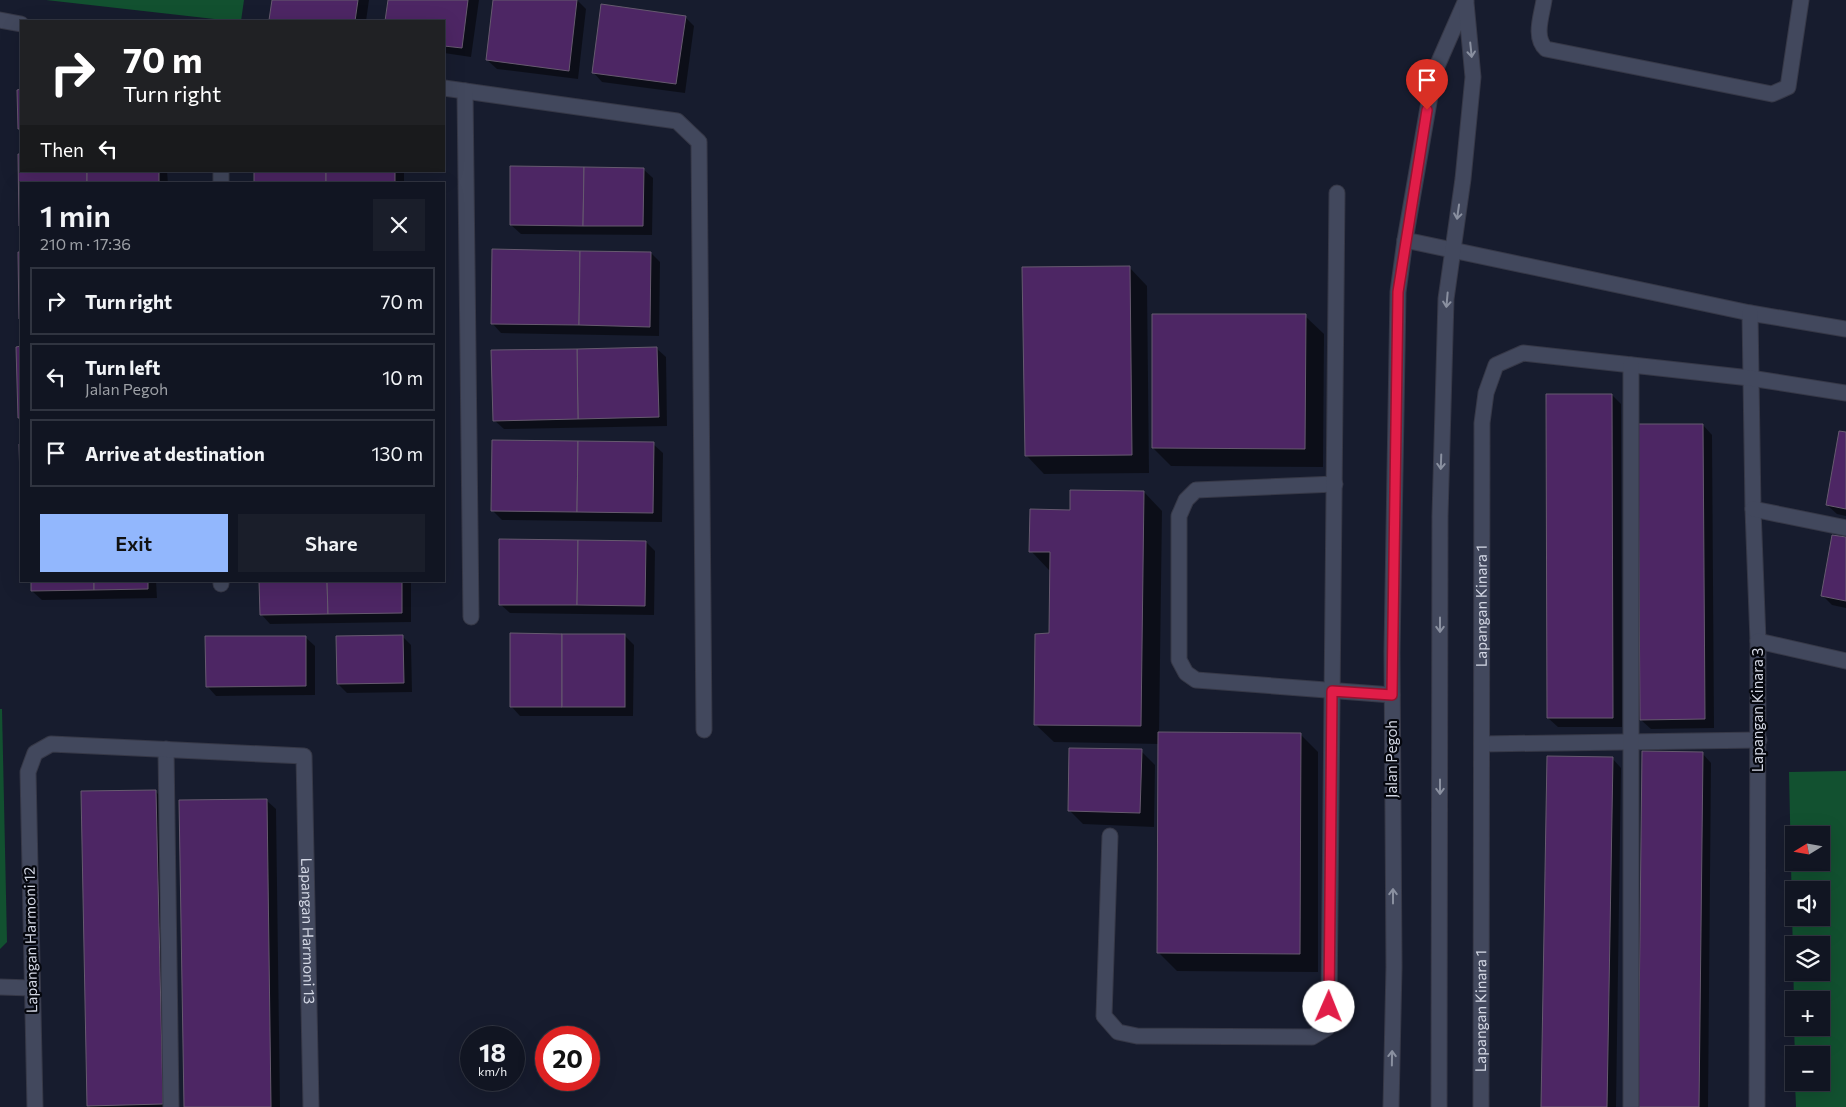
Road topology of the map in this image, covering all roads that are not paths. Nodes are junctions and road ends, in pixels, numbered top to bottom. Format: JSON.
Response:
{"nodes":[{"id":1,"x":1544,"y":0,"type":"edge"},
{"id":2,"x":1801,"y":0,"type":"edge"},
{"id":3,"x":1462,"y":1,"type":"edge"},
{"id":4,"x":0,"y":20,"type":"edge"},
{"id":5,"x":20,"y":24,"type":"edge"},
{"id":6,"x":445,"y":88,"type":"edge"},
{"id":7,"x":465,"y":91,"type":"junction"},
{"id":8,"x":1337,"y":193,"type":"dead end"},
{"id":9,"x":1405,"y":240,"type":"junction"},
{"id":10,"x":1452,"y":252,"type":"junction"},
{"id":11,"x":1750,"y":313,"type":"junction"},
{"id":12,"x":1846,"y":329,"type":"edge"},
{"id":13,"x":1631,"y":365,"type":"junction"},
{"id":14,"x":1750,"y":378,"type":"junction"},
{"id":15,"x":1846,"y":393,"type":"edge"},
{"id":16,"x":1335,"y":484,"type":"junction"},
{"id":17,"x":1753,"y":509,"type":"junction"},
{"id":18,"x":1846,"y":528,"type":"edge"},
{"id":19,"x":471,"y":617,"type":"dead end"},
{"id":20,"x":1758,"y":642,"type":"junction"},
{"id":21,"x":1846,"y":661,"type":"edge"},
{"id":22,"x":1332,"y":691,"type":"junction"},
{"id":23,"x":1392,"y":695,"type":"junction"},
{"id":24,"x":704,"y":730,"type":"dead end"},
{"id":25,"x":1759,"y":740,"type":"junction"},
{"id":26,"x":1631,"y":742,"type":"junction"},
{"id":27,"x":1482,"y":744,"type":"junction"},
{"id":28,"x":166,"y":749,"type":"junction"},
{"id":29,"x":1110,"y":836,"type":"dead end"},
{"id":30,"x":0,"y":988,"type":"edge"},
{"id":31,"x":32,"y":988,"type":"junction"},
{"id":32,"x":34,"y":1107,"type":"edge"},
{"id":33,"x":171,"y":1107,"type":"edge"},
{"id":34,"x":311,"y":1107,"type":"edge"},
{"id":35,"x":1391,"y":1107,"type":"edge"},
{"id":36,"x":1439,"y":1107,"type":"edge"},
{"id":37,"x":1481,"y":1107,"type":"edge"},
{"id":38,"x":1631,"y":1107,"type":"edge"},
{"id":39,"x":1757,"y":1107,"type":"edge"}],
"edges":[{"from":1,"to":2,"type":"street"},
{"from":3,"to":9,"type":"street","name":"Jalan Pegoh"},
{"from":3,"to":10,"type":"street","one_way":true},
{"from":4,"to":5,"type":"street"},
{"from":6,"to":7,"type":"street"},
{"from":7,"to":19,"type":"street"},
{"from":7,"to":24,"type":"street"},
{"from":8,"to":16,"type":"street"},
{"from":9,"to":10,"type":"street"},
{"from":9,"to":23,"type":"street","name":"Jalan Pegoh"},
{"from":10,"to":11,"type":"street"},
{"from":10,"to":36,"type":"street","one_way":true},
{"from":11,"to":12,"type":"street"},
{"from":11,"to":14,"type":"street","name":"Lapangan Kinara 3"},
{"from":13,"to":14,"type":"street","name":"Lapangan Kinara 1"},
{"from":13,"to":26,"type":"street"},
{"from":13,"to":27,"type":"street","name":"Lapangan Kinara 1"},
{"from":14,"to":15,"type":"street","name":"Lapangan Kinara 1"},
{"from":14,"to":17,"type":"street","name":"Lapangan Kinara 3"},
{"from":16,"to":22,"type":"street"},
{"from":16,"to":22,"type":"street"},
{"from":17,"to":18,"type":"street"},
{"from":17,"to":20,"type":"street","name":"Lapangan Kinara 3"},
{"from":20,"to":21,"type":"street"},
{"from":20,"to":25,"type":"street","name":"Lapangan Kinara 3"},
{"from":22,"to":23,"type":"street"},
{"from":22,"to":29,"type":"street"},
{"from":35,"to":23,"type":"street","name":"Jalan Pegoh","one_way":true},
{"from":25,"to":26,"type":"street"},
{"from":25,"to":39,"type":"street","name":"Lapangan Kinara 3"},
{"from":26,"to":27,"type":"street"},
{"from":26,"to":38,"type":"street"},
{"from":27,"to":37,"type":"street","name":"Lapangan Kinara 1"},
{"from":28,"to":31,"type":"street","name":"Lapangan Harmoni 12"},
{"from":28,"to":33,"type":"street"},
{"from":28,"to":34,"type":"street","name":"Lapangan Harmoni 13"},
{"from":30,"to":31,"type":"street"},
{"from":31,"to":32,"type":"street","name":"Lapangan Harmoni 12"}]}
